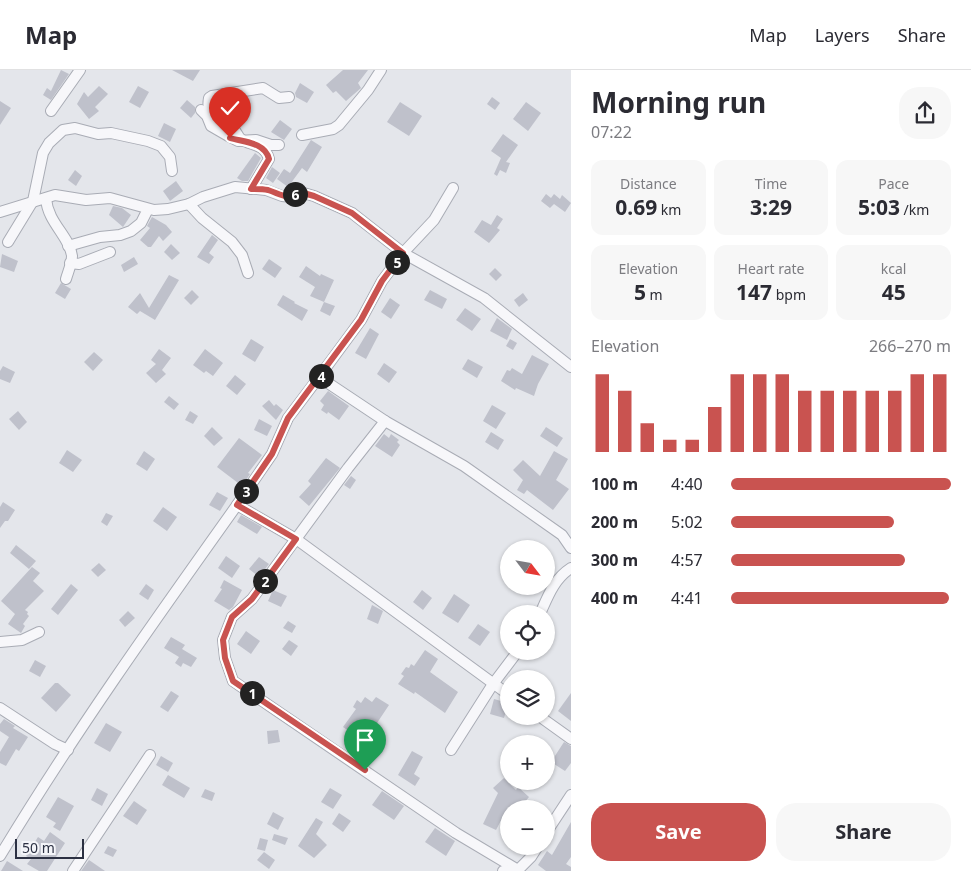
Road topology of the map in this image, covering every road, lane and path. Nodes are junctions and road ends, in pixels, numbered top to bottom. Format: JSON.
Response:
{"nodes":[{"id":1,"x":80,"y":70,"type":"edge"},
{"id":2,"x":381,"y":70,"type":"edge"},
{"id":3,"x":289,"y":97,"type":"dead end"},
{"id":4,"x":201,"y":110,"type":"dead end"},
{"id":5,"x":51,"y":111,"type":"dead end"},
{"id":6,"x":302,"y":135,"type":"dead end"},
{"id":7,"x":242,"y":140,"type":"junction"},
{"id":8,"x":279,"y":145,"type":"dead end"},
{"id":9,"x":172,"y":171,"type":"dead end"},
{"id":10,"x":453,"y":188,"type":"dead end"},
{"id":11,"x":251,"y":189,"type":"junction"},
{"id":12,"x":46,"y":199,"type":"junction"},
{"id":13,"x":34,"y":201,"type":"junction"},
{"id":14,"x":189,"y":204,"type":"junction"},
{"id":15,"x":148,"y":209,"type":"junction"},
{"id":16,"x":0,"y":212,"type":"edge"},
{"id":17,"x":8,"y":242,"type":"dead end"},
{"id":18,"x":68,"y":246,"type":"junction"},
{"id":19,"x":110,"y":252,"type":"dead end"},
{"id":20,"x":403,"y":253,"type":"junction"},
{"id":21,"x":70,"y":263,"type":"junction"},
{"id":22,"x":248,"y":273,"type":"dead end"},
{"id":23,"x":66,"y":279,"type":"dead end"},
{"id":24,"x":571,"y":367,"type":"edge"},
{"id":25,"x":319,"y":377,"type":"junction"},
{"id":26,"x":385,"y":421,"type":"junction"},
{"id":27,"x":237,"y":505,"type":"junction"},
{"id":28,"x":296,"y":539,"type":"junction"},
{"id":29,"x":571,"y":548,"type":"edge"},
{"id":30,"x":571,"y":568,"type":"edge"},
{"id":31,"x":544,"y":605,"type":"edge"},
{"id":32,"x":39,"y":632,"type":"dead end"},
{"id":33,"x":0,"y":642,"type":"edge"},
{"id":34,"x":511,"y":660,"type":"edge"},
{"id":35,"x":493,"y":684,"type":"junction"},
{"id":36,"x":500,"y":689,"type":"edge"},
{"id":37,"x":0,"y":708,"type":"edge"},
{"id":38,"x":552,"y":725,"type":"edge"},
{"id":39,"x":571,"y":739,"type":"edge"},
{"id":40,"x":68,"y":750,"type":"junction"},
{"id":41,"x":451,"y":750,"type":"dead end"},
{"id":42,"x":150,"y":755,"type":"dead end"},
{"id":43,"x":571,"y":795,"type":"edge"},
{"id":44,"x":555,"y":819,"type":"edge"},
{"id":45,"x":532,"y":855,"type":"edge"},
{"id":46,"x":0,"y":856,"type":"edge"},
{"id":47,"x":518,"y":870,"type":"edge"},
{"id":48,"x":74,"y":871,"type":"edge"},
{"id":49,"x":503,"y":871,"type":"edge"}],
"edges":[{"from":1,"to":5,"type":"street"},
{"from":2,"to":6,"type":"street"},
{"from":3,"to":7,"type":"street"},
{"from":4,"to":7,"type":"street"},
{"from":7,"to":8,"type":"street"},
{"from":7,"to":11,"type":"street"},
{"from":9,"to":13,"type":"street"},
{"from":10,"to":20,"type":"street"},
{"from":11,"to":14,"type":"street"},
{"from":11,"to":20,"type":"street"},
{"from":12,"to":13,"type":"street"},
{"from":12,"to":15,"type":"street"},
{"from":12,"to":18,"type":"street"},
{"from":13,"to":16,"type":"street"},
{"from":13,"to":17,"type":"street"},
{"from":14,"to":15,"type":"street"},
{"from":14,"to":22,"type":"street"},
{"from":15,"to":18,"type":"street"},
{"from":18,"to":21,"type":"street"},
{"from":19,"to":21,"type":"street"},
{"from":20,"to":24,"type":"street"},
{"from":20,"to":25,"type":"street"},
{"from":21,"to":23,"type":"street"},
{"from":25,"to":26,"type":"street"},
{"from":25,"to":27,"type":"street"},
{"from":26,"to":28,"type":"street"},
{"from":26,"to":29,"type":"street"},
{"from":27,"to":28,"type":"street"},
{"from":27,"to":40,"type":"street"},
{"from":28,"to":35,"type":"street"},
{"from":28,"to":47,"type":"street"},
{"from":30,"to":31,"type":"street"},
{"from":32,"to":33,"type":"street"},
{"from":34,"to":35,"type":"street"},
{"from":35,"to":36,"type":"street"},
{"from":35,"to":41,"type":"street"},
{"from":37,"to":40,"type":"street"},
{"from":38,"to":39,"type":"street"},
{"from":40,"to":46,"type":"street"},
{"from":42,"to":48,"type":"street"},
{"from":43,"to":44,"type":"street"},
{"from":45,"to":47,"type":"street"},
{"from":47,"to":49,"type":"street"}]}
